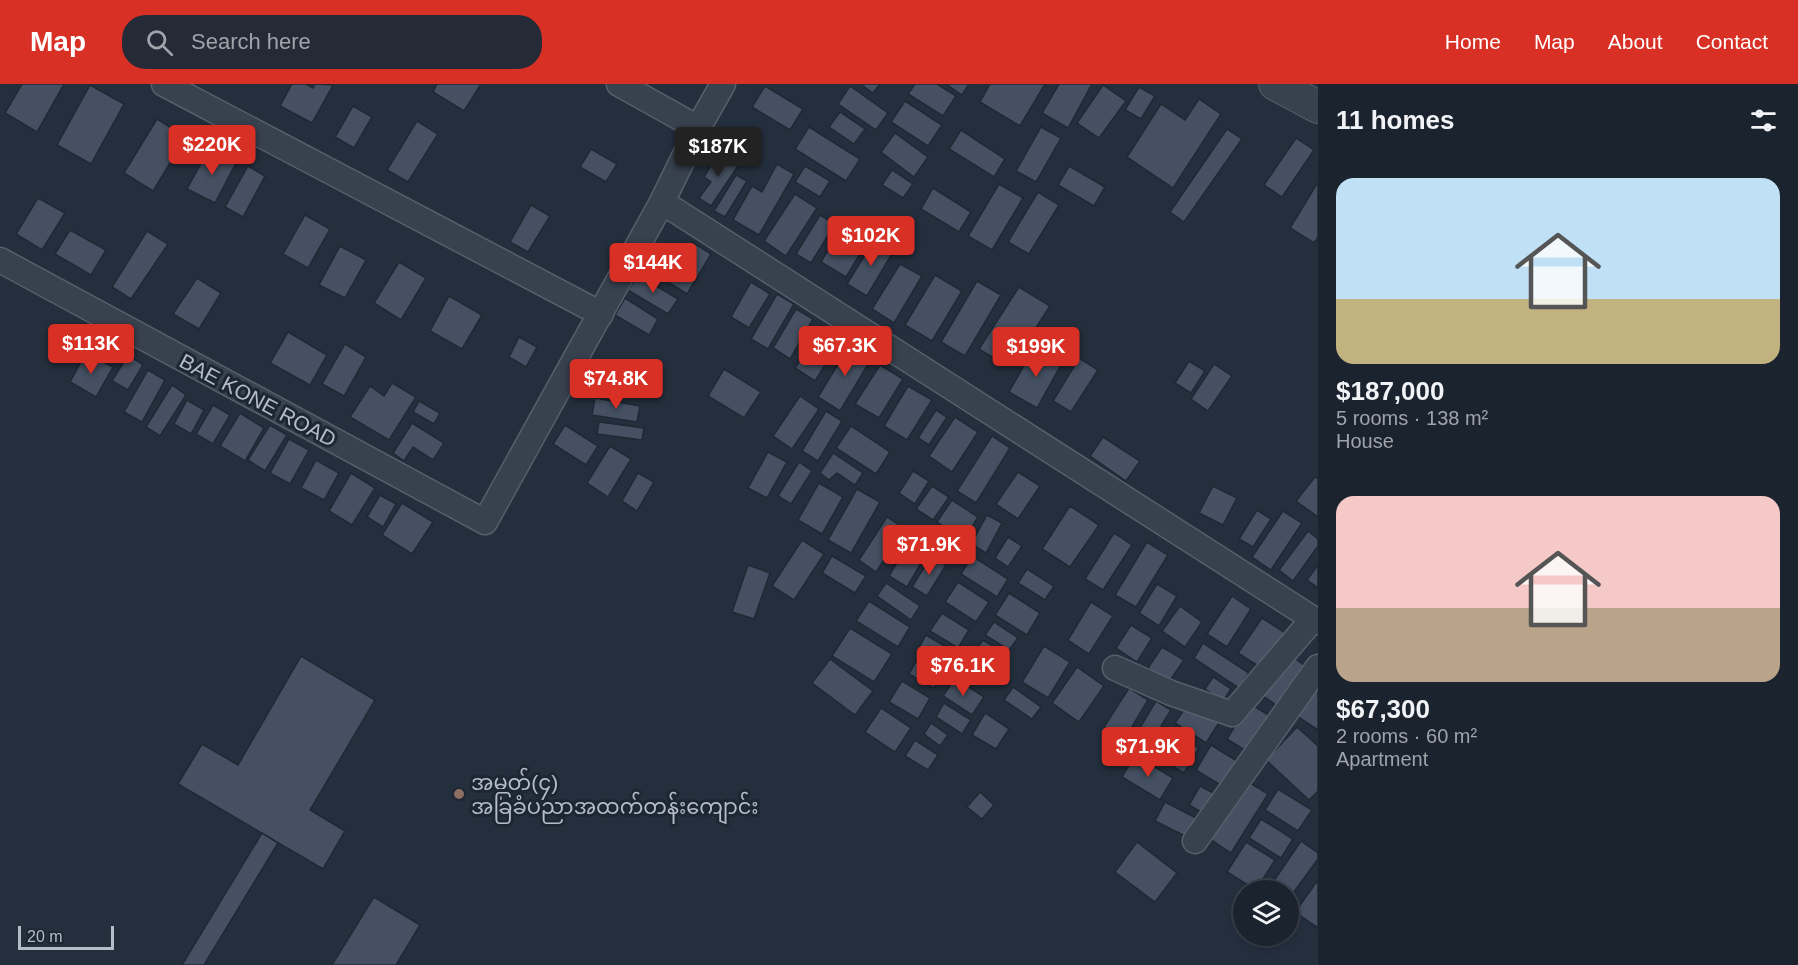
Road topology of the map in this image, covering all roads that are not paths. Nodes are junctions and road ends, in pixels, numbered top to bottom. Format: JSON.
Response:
{"nodes":[{"id":1,"x":164,"y":84,"type":"edge"},
{"id":2,"x":619,"y":84,"type":"edge"},
{"id":3,"x":723,"y":84,"type":"edge"},
{"id":4,"x":1275,"y":84,"type":"edge"},
{"id":5,"x":1318,"y":107,"type":"edge"},
{"id":6,"x":698,"y":128,"type":"junction"},
{"id":7,"x":662,"y":202,"type":"junction"},
{"id":8,"x":0,"y":260,"type":"edge"},
{"id":9,"x":601,"y":314,"type":"junction"},
{"id":10,"x":1315,"y":620,"type":"edge"},
{"id":11,"x":1318,"y":667,"type":"edge"},
{"id":12,"x":1115,"y":668,"type":"dead end"},
{"id":13,"x":1195,"y":842,"type":"dead end"}],
"edges":[{"from":1,"to":9,"type":"street"},
{"from":2,"to":6,"type":"street"},
{"from":3,"to":6,"type":"street"},
{"from":4,"to":5,"type":"street"},
{"from":6,"to":7,"type":"street"},
{"from":7,"to":9,"type":"street"},
{"from":7,"to":10,"type":"street"},
{"from":8,"to":9,"type":"street","name":"BAE KONE ROAD"},
{"from":10,"to":12,"type":"street"},
{"from":11,"to":13,"type":"street"}]}
